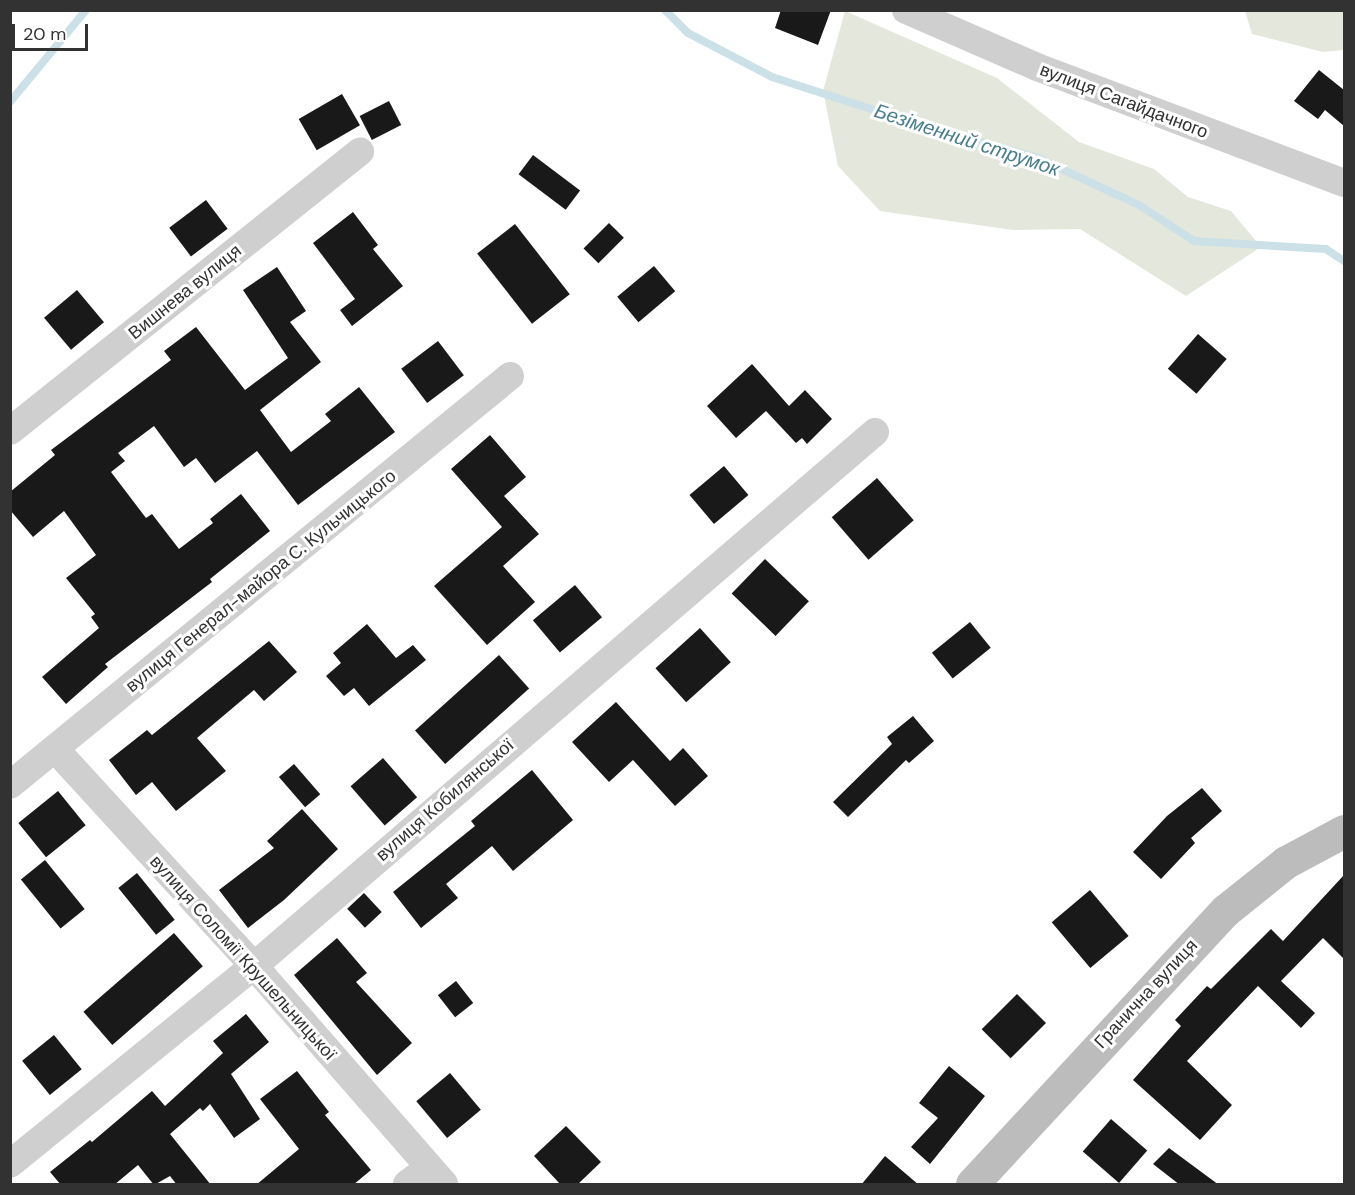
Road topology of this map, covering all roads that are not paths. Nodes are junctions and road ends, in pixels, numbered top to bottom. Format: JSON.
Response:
{"nodes":[{"id":1,"x":906,"y":10,"type":"edge"},
{"id":2,"x":360,"y":152,"type":"dead end"},
{"id":3,"x":1344,"y":183,"type":"edge"},
{"id":4,"x":510,"y":376,"type":"dead end"},
{"id":5,"x":10,"y":431,"type":"edge"},
{"id":6,"x":875,"y":432,"type":"dead end"},
{"id":7,"x":56,"y":750,"type":"junction"},
{"id":8,"x":10,"y":785,"type":"edge"},
{"id":9,"x":1344,"y":831,"type":"edge"},
{"id":10,"x":254,"y":966,"type":"junction"},
{"id":11,"x":10,"y":1164,"type":"edge"},
{"id":12,"x":426,"y":1179,"type":"edge"},
{"id":13,"x":972,"y":1185,"type":"edge"}],
"edges":[{"from":1,"to":3,"type":"street","name":"вулиця Сагайдачного"},
{"from":2,"to":5,"type":"street","name":"Вишнева вулиця"},
{"from":4,"to":7,"type":"street","name":"вулиця Генерал-майора С. Кульчицького"},
{"from":6,"to":10,"type":"street","name":"вулиця Кобилянської"},
{"from":7,"to":8,"type":"street","name":"вулиця Генерал-майора С. Кульчицького"},
{"from":7,"to":10,"type":"street","name":"вулиця Соломії Крушельницької"},
{"from":9,"to":13,"type":"street","name":"Гранична вулиця"},
{"from":10,"to":11,"type":"street","name":"вулиця Кобилянської"},
{"from":10,"to":12,"type":"street","name":"вулиця Соломії Крушельницької"}]}
